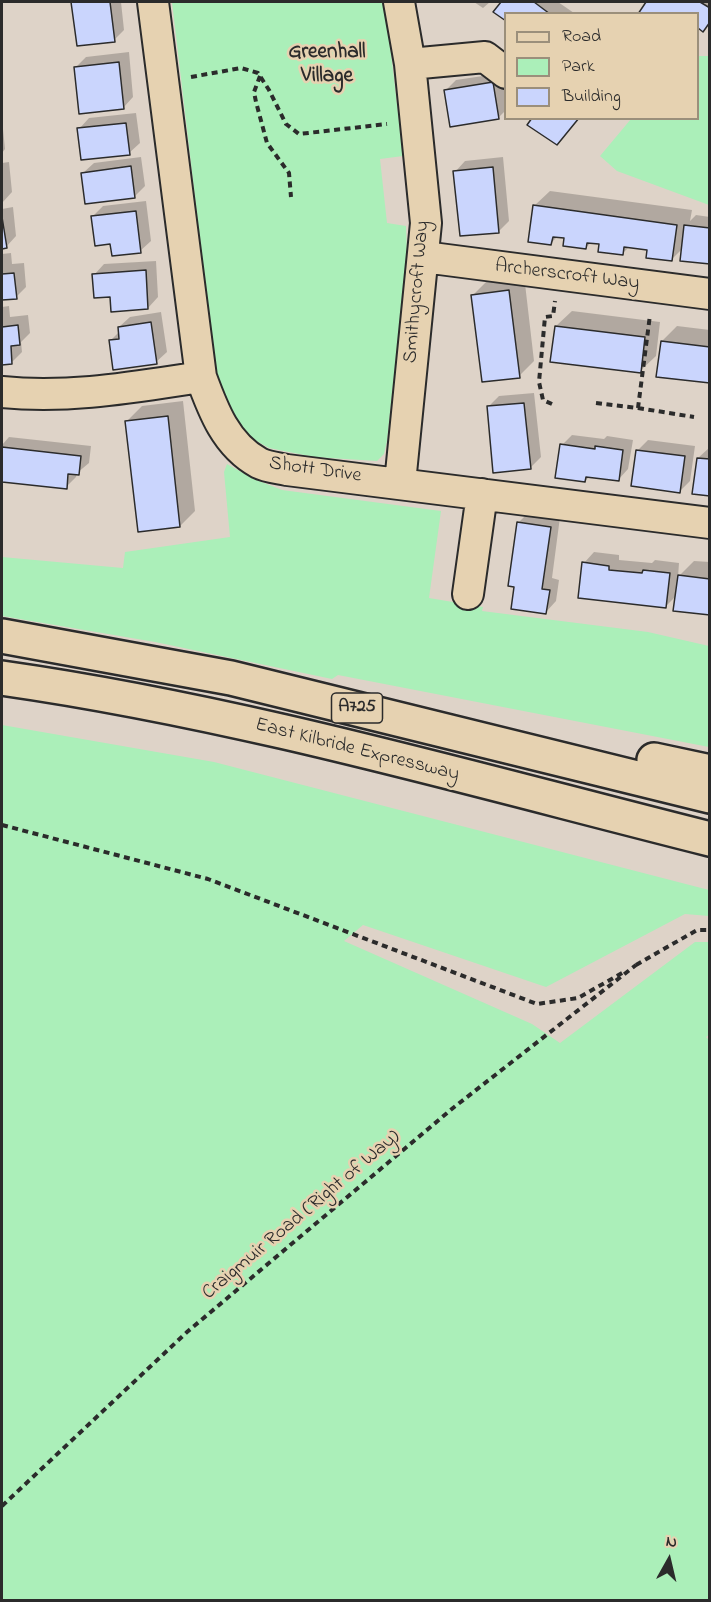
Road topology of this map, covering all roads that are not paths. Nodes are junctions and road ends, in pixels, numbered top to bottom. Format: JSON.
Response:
{"nodes":[{"id":1,"x":153,"y":2,"type":"edge"},
{"id":2,"x":399,"y":2,"type":"edge"},
{"id":3,"x":410,"y":64,"type":"junction"},
{"id":4,"x":504,"y":72,"type":"edge"},
{"id":5,"x":424,"y":257,"type":"junction"},
{"id":6,"x":710,"y":294,"type":"edge"},
{"id":7,"x":201,"y":377,"type":"junction"},
{"id":8,"x":2,"y":392,"type":"edge"},
{"id":9,"x":400,"y":483,"type":"junction"},
{"id":10,"x":482,"y":494,"type":"junction"},
{"id":11,"x":710,"y":523,"type":"edge"},
{"id":12,"x":468,"y":594,"type":"dead end"},
{"id":13,"x":2,"y":636,"type":"edge"},
{"id":14,"x":2,"y":678,"type":"edge"},
{"id":15,"x":351,"y":707,"type":"junction"},
{"id":16,"x":710,"y":772,"type":"edge"},
{"id":17,"x":710,"y":796,"type":"edge"},
{"id":18,"x":548,"y":798,"type":"junction"},
{"id":19,"x":710,"y":839,"type":"edge"},
{"id":20,"x":710,"y":862,"type":"edge"}],
"edges":[{"from":1,"to":7,"type":"street","name":"Shott Drive"},
{"from":2,"to":3,"type":"street","name":"Smithycroft Way"},
{"from":3,"to":4,"type":"street"},
{"from":3,"to":5,"type":"street","name":"Smithycroft Way"},
{"from":5,"to":6,"type":"street","name":"Archerscroft Way"},
{"from":5,"to":9,"type":"street","name":"Smithycroft Way"},
{"from":7,"to":8,"type":"street"},
{"from":7,"to":9,"type":"street","name":"Shott Drive"},
{"from":9,"to":10,"type":"street","name":"Shott Drive"},
{"from":10,"to":11,"type":"street","name":"Shott Drive"},
{"from":10,"to":12,"type":"street"},
{"from":13,"to":15,"type":"highway","name":"East Kilbride Expressway","number":"A725"},
{"from":14,"to":18,"type":"highway","name":"East Kilbride Expressway","number":"A725"},
{"from":15,"to":16,"type":"highway","number":"A725"},
{"from":15,"to":17,"type":"highway","name":"East Kilbride Expressway","number":"A725"},
{"from":18,"to":19,"type":"highway","name":"East Kilbride Expressway","number":"A725"},
{"from":18,"to":20,"type":"highway","number":"A725"}]}
